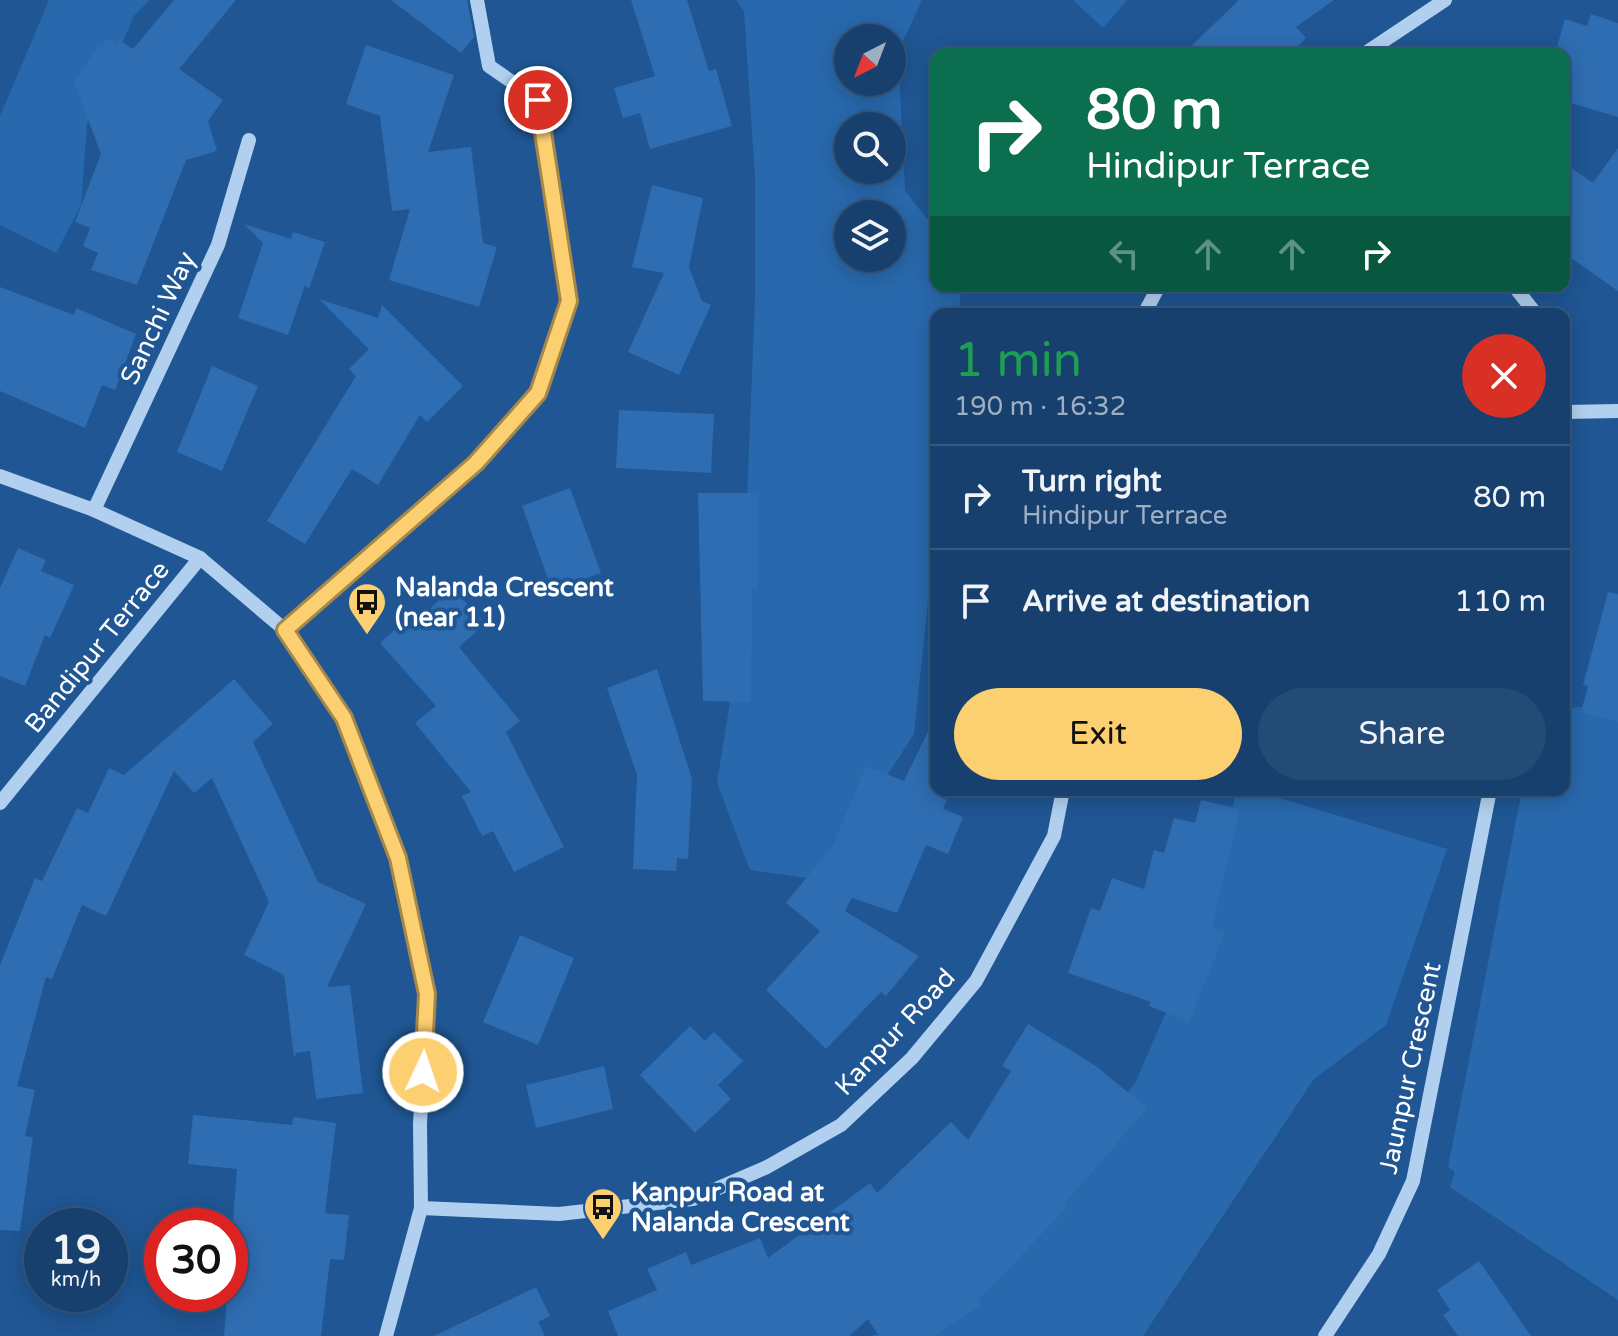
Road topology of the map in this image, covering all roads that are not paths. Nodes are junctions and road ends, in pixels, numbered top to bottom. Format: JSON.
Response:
{"nodes":[{"id":1,"x":477,"y":0,"type":"edge"},
{"id":2,"x":1445,"y":0,"type":"edge"},
{"id":3,"x":1373,"y":48,"type":"edge"},
{"id":4,"x":249,"y":140,"type":"dead end"},
{"id":5,"x":1519,"y":292,"type":"edge"},
{"id":6,"x":1531,"y":308,"type":"edge"},
{"id":7,"x":1618,"y":411,"type":"edge"},
{"id":8,"x":1570,"y":412,"type":"edge"},
{"id":9,"x":0,"y":476,"type":"edge"},
{"id":10,"x":94,"y":510,"type":"junction"},
{"id":11,"x":200,"y":558,"type":"junction"},
{"id":12,"x":285,"y":630,"type":"junction"},
{"id":13,"x":1062,"y":796,"type":"edge"},
{"id":14,"x":1489,"y":796,"type":"edge"},
{"id":15,"x":0,"y":803,"type":"edge"},
{"id":16,"x":421,"y":1208,"type":"junction"},
{"id":17,"x":386,"y":1336,"type":"edge"},
{"id":18,"x":1325,"y":1336,"type":"edge"}],
"edges":[{"from":1,"to":12,"type":"street"},
{"from":2,"to":3,"type":"street"},
{"from":4,"to":10,"type":"street","name":"Sanchi Way"},
{"from":5,"to":6,"type":"street"},
{"from":7,"to":8,"type":"street"},
{"from":9,"to":10,"type":"street"},
{"from":10,"to":11,"type":"street"},
{"from":11,"to":12,"type":"street"},
{"from":11,"to":15,"type":"street","name":"Bandipur Terrace"},
{"from":12,"to":16,"type":"street"},
{"from":13,"to":16,"type":"street","name":"Kanpur Road"},
{"from":14,"to":18,"type":"street","name":"Jaunpur Crescent"},
{"from":16,"to":17,"type":"street"}]}
